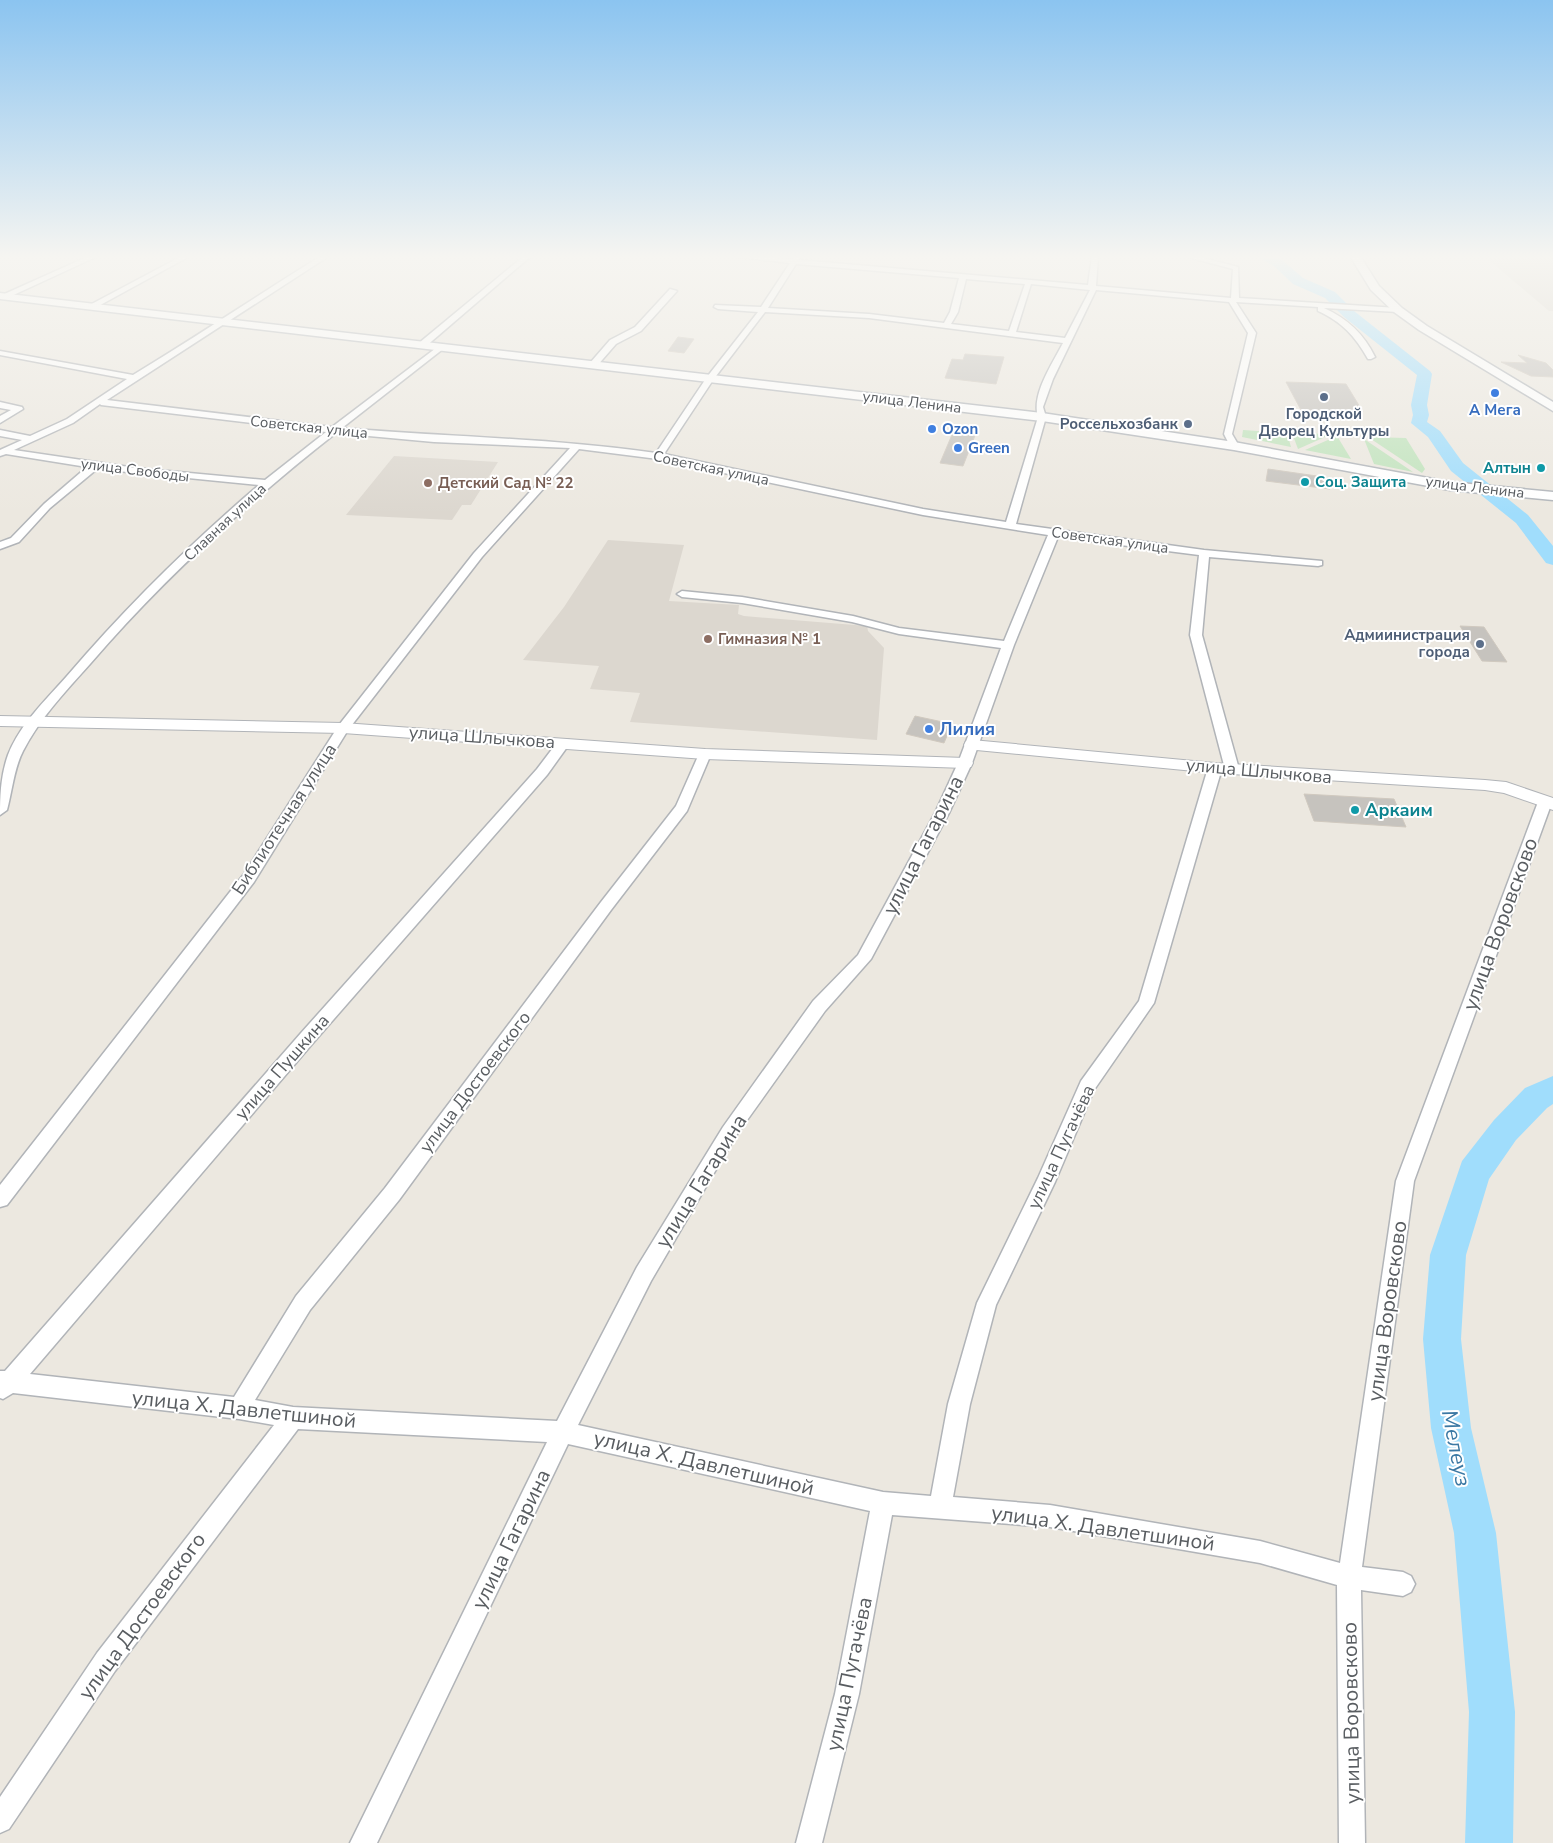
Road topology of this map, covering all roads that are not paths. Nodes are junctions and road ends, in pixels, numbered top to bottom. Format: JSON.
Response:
{"nodes":[{"id":1,"x":193,"y":342,"type":"edge"},
{"id":2,"x":398,"y":342,"type":"edge"},
{"id":3,"x":426,"y":342,"type":"edge"},
{"id":4,"x":612,"y":342,"type":"edge"},
{"id":5,"x":738,"y":342,"type":"edge"},
{"id":6,"x":1068,"y":342,"type":"edge"},
{"id":7,"x":1250,"y":342,"type":"edge"},
{"id":8,"x":1364,"y":342,"type":"edge"},
{"id":9,"x":1446,"y":342,"type":"edge"},
{"id":10,"x":422,"y":345,"type":"junction"},
{"id":11,"x":440,"y":347,"type":"junction"},
{"id":12,"x":0,"y":353,"type":"edge"},
{"id":13,"x":1371,"y":357,"type":"dead end"},
{"id":14,"x":593,"y":365,"type":"junction"},
{"id":15,"x":134,"y":378,"type":"junction"},
{"id":16,"x":710,"y":378,"type":"junction"},
{"id":17,"x":101,"y":402,"type":"junction"},
{"id":18,"x":0,"y":405,"type":"edge"},
{"id":19,"x":1553,"y":406,"type":"edge"},
{"id":20,"x":1042,"y":418,"type":"junction"},
{"id":21,"x":0,"y":420,"type":"edge"},
{"id":22,"x":334,"y":430,"type":"junction"},
{"id":23,"x":0,"y":432,"type":"edge"},
{"id":24,"x":33,"y":440,"type":"junction"},
{"id":25,"x":576,"y":446,"type":"junction"},
{"id":26,"x":1234,"y":446,"type":"junction"},
{"id":27,"x":2,"y":452,"type":"edge"},
{"id":28,"x":658,"y":456,"type":"junction"},
{"id":29,"x":93,"y":467,"type":"junction"},
{"id":30,"x":267,"y":483,"type":"junction"},
{"id":31,"x":1548,"y":495,"type":"edge"},
{"id":32,"x":1010,"y":526,"type":"junction"},
{"id":33,"x":1054,"y":533,"type":"junction"},
{"id":34,"x":0,"y":546,"type":"edge"},
{"id":35,"x":1204,"y":553,"type":"junction"},
{"id":36,"x":1318,"y":563,"type":"dead end"},
{"id":37,"x":682,"y":594,"type":"dead end"},
{"id":38,"x":1008,"y":646,"type":"junction"},
{"id":39,"x":0,"y":721,"type":"edge"},
{"id":40,"x":33,"y":722,"type":"junction"},
{"id":41,"x":343,"y":728,"type":"junction"},
{"id":42,"x":564,"y":743,"type":"junction"},
{"id":43,"x":972,"y":744,"type":"junction"},
{"id":44,"x":705,"y":754,"type":"junction"},
{"id":45,"x":965,"y":763,"type":"junction"},
{"id":46,"x":1223,"y":768,"type":"junction"},
{"id":47,"x":1549,"y":803,"type":"edge"},
{"id":48,"x":0,"y":810,"type":"edge"},
{"id":49,"x":0,"y":1199,"type":"edge"},
{"id":50,"x":2,"y":1385,"type":"edge"},
{"id":51,"x":239,"y":1408,"type":"junction"},
{"id":52,"x":293,"y":1418,"type":"junction"},
{"id":53,"x":563,"y":1432,"type":"junction"},
{"id":54,"x":883,"y":1503,"type":"junction"},
{"id":55,"x":940,"y":1507,"type":"junction"},
{"id":56,"x":1349,"y":1577,"type":"junction"},
{"id":57,"x":1403,"y":1584,"type":"dead end"},
{"id":58,"x":0,"y":1820,"type":"edge"},
{"id":59,"x":363,"y":1843,"type":"edge"},
{"id":60,"x":809,"y":1843,"type":"edge"},
{"id":61,"x":1352,"y":1843,"type":"edge"}],
"edges":[{"from":1,"to":15,"type":"street"},
{"from":2,"to":10,"type":"main road","name":"улица Ленина"},
{"from":3,"to":10,"type":"street"},
{"from":4,"to":14,"type":"street"},
{"from":5,"to":16,"type":"street"},
{"from":6,"to":20,"type":"street"},
{"from":7,"to":26,"type":"street"},
{"from":8,"to":13,"type":"street"},
{"from":9,"to":19,"type":"main road"},
{"from":10,"to":11,"type":"main road","name":"улица Ленина"},
{"from":11,"to":14,"type":"main road","name":"улица Ленина"},
{"from":11,"to":22,"type":"street","name":"Славная улица"},
{"from":12,"to":15,"type":"street"},
{"from":14,"to":16,"type":"main road","name":"улица Ленина"},
{"from":15,"to":17,"type":"street"},
{"from":16,"to":20,"type":"main road","name":"улица Ленина"},
{"from":16,"to":28,"type":"street"},
{"from":17,"to":22,"type":"street","name":"Советская улица"},
{"from":17,"to":24,"type":"street"},
{"from":18,"to":21,"type":"street"},
{"from":20,"to":26,"type":"main road","name":"улица Ленина"},
{"from":20,"to":32,"type":"street"},
{"from":22,"to":25,"type":"street","name":"Советская улица"},
{"from":22,"to":30,"type":"street","name":"Славная улица"},
{"from":23,"to":24,"type":"street"},
{"from":24,"to":27,"type":"street"},
{"from":25,"to":28,"type":"street","name":"Советская улица"},
{"from":25,"to":41,"type":"street","name":"Библиотечная улица"},
{"from":26,"to":31,"type":"main road","name":"улица Ленина"},
{"from":27,"to":29,"type":"street","name":"улица Свободы"},
{"from":28,"to":32,"type":"street","name":"Советская улица"},
{"from":29,"to":30,"type":"street","name":"улица Свободы"},
{"from":29,"to":34,"type":"street"},
{"from":30,"to":40,"type":"street","name":"Славная улица"},
{"from":32,"to":33,"type":"street","name":"Советская улица"},
{"from":33,"to":35,"type":"street","name":"Советская улица"},
{"from":33,"to":38,"type":"street","name":"улица Гагарина"},
{"from":35,"to":36,"type":"street","name":"Советская улица"},
{"from":35,"to":46,"type":"street"},
{"from":37,"to":38,"type":"street"},
{"from":38,"to":43,"type":"street","name":"улица Гагарина"},
{"from":39,"to":40,"type":"street","name":"улица Шлычкова"},
{"from":40,"to":41,"type":"street","name":"улица Шлычкова"},
{"from":40,"to":48,"type":"street","name":"Славная улица"},
{"from":41,"to":42,"type":"street","name":"улица Шлычкова"},
{"from":41,"to":49,"type":"street","name":"Библиотечная улица"},
{"from":42,"to":44,"type":"street","name":"улица Шлычкова"},
{"from":42,"to":50,"type":"street","name":"улица Пушкина"},
{"from":43,"to":45,"type":"street","name":"улица Гагарина"},
{"from":43,"to":46,"type":"street","name":"улица Шлычкова"},
{"from":44,"to":45,"type":"street","name":"улица Шлычкова"},
{"from":44,"to":51,"type":"street","name":"улица Достоевского"},
{"from":45,"to":53,"type":"street","name":"улица Гагарина"},
{"from":46,"to":47,"type":"street","name":"улица Шлычкова"},
{"from":46,"to":55,"type":"street","name":"улица Пугачёва"},
{"from":47,"to":56,"type":"street","name":"улица Воровсково"},
{"from":50,"to":51,"type":"street","name":"улица Х. Давлетшиной"},
{"from":51,"to":52,"type":"street","name":"улица Х. Давлетшиной"},
{"from":52,"to":53,"type":"street","name":"улица Х. Давлетшиной"},
{"from":52,"to":58,"type":"street","name":"улица Достоевского"},
{"from":53,"to":54,"type":"street","name":"улица Х. Давлетшиной"},
{"from":53,"to":59,"type":"street","name":"улица Гагарина"},
{"from":54,"to":55,"type":"street","name":"улица Х. Давлетшиной"},
{"from":54,"to":60,"type":"street","name":"улица Пугачёва"},
{"from":55,"to":56,"type":"street","name":"улица Х. Давлетшиной"},
{"from":56,"to":57,"type":"street","name":"улица Х. Давлетшиной"},
{"from":56,"to":61,"type":"street","name":"улица Воровсково"}]}
